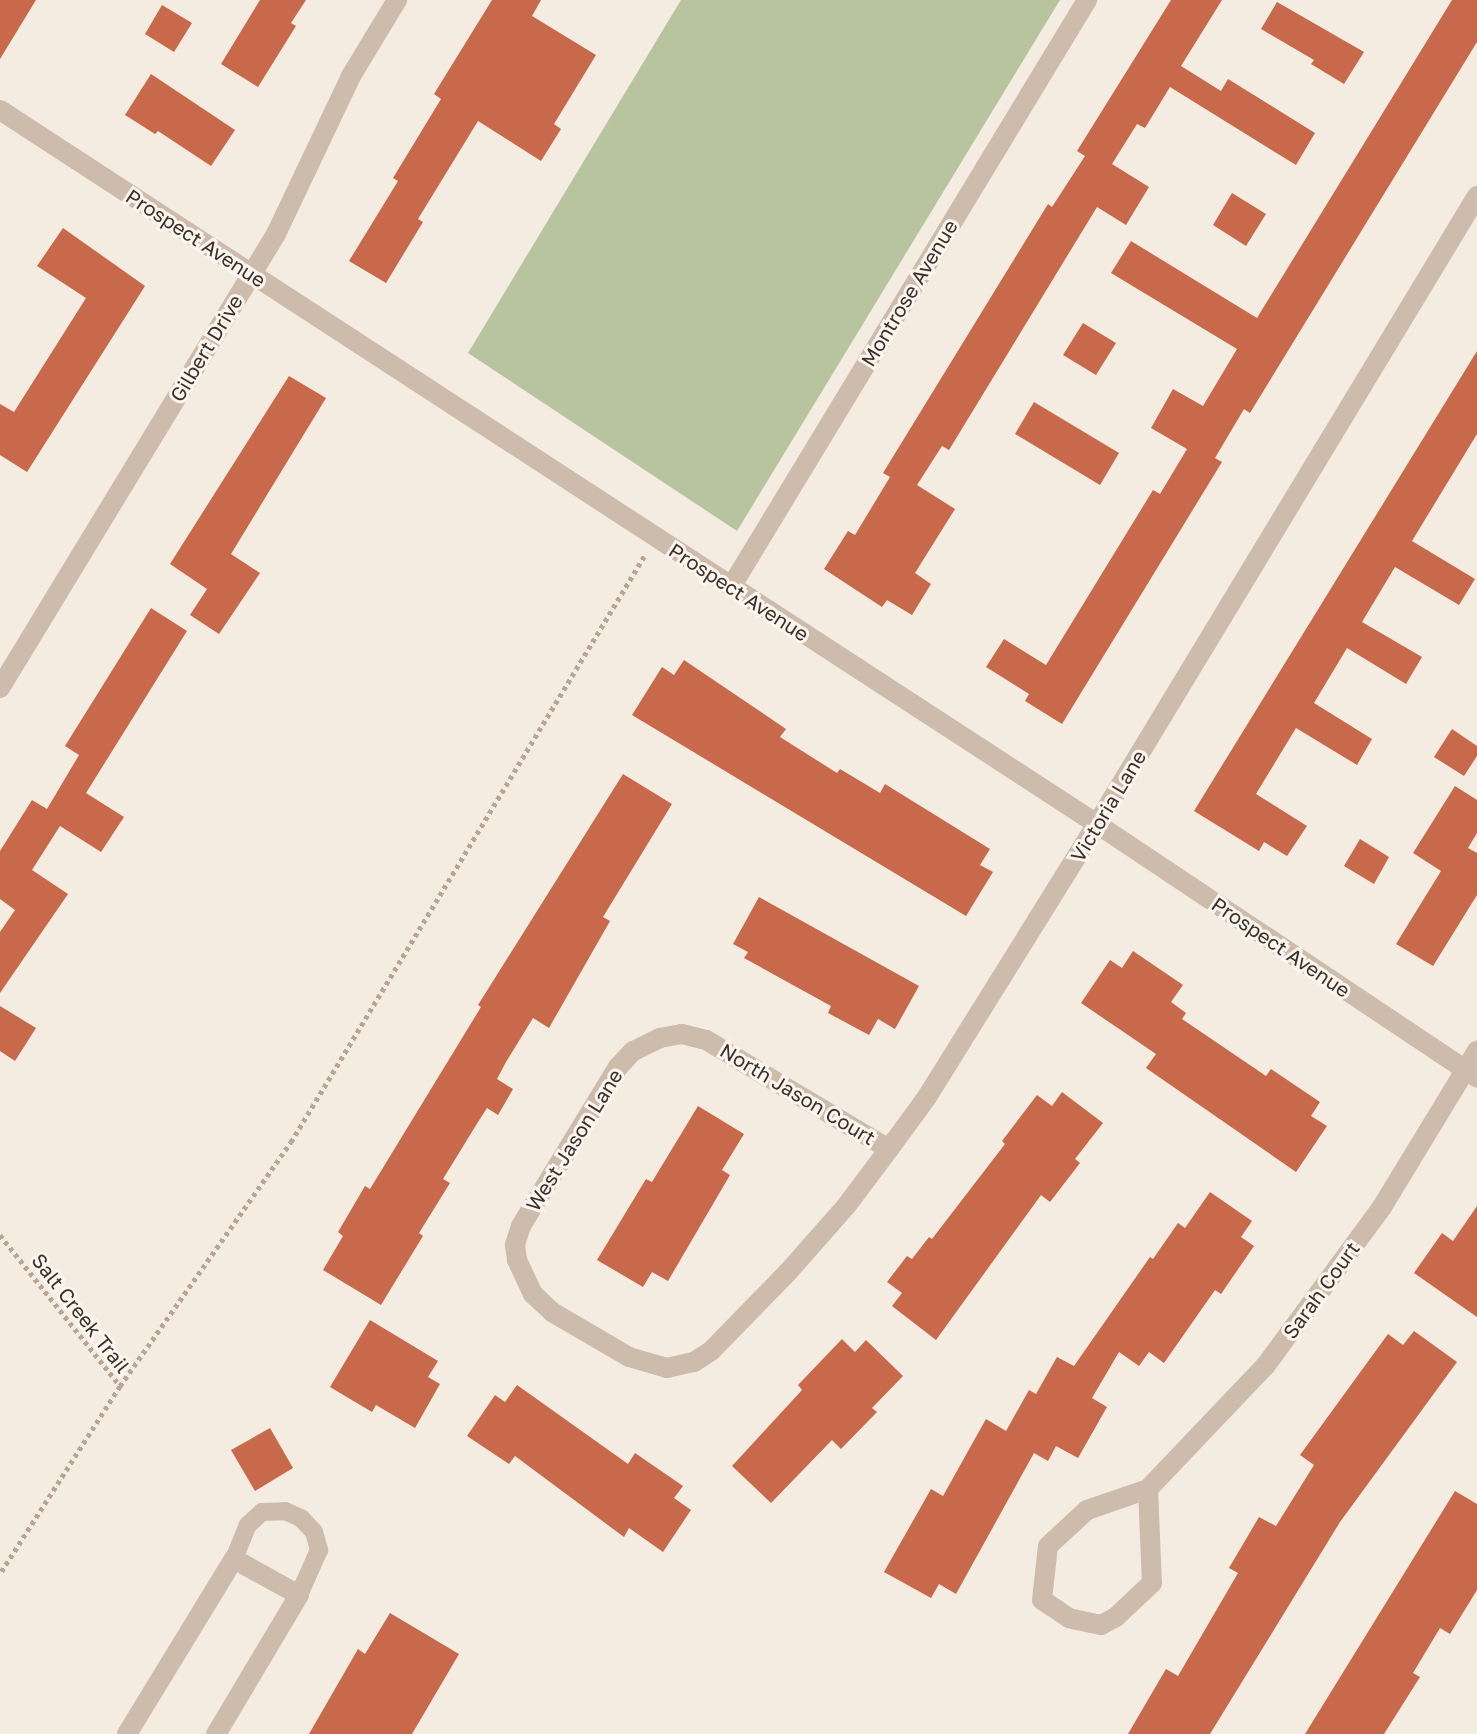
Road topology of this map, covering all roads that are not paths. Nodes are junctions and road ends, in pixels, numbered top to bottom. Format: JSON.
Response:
{"nodes":[{"id":1,"x":397,"y":0,"type":"edge"},
{"id":2,"x":1087,"y":0,"type":"edge"},
{"id":3,"x":0,"y":110,"type":"edge"},
{"id":4,"x":1477,"y":196,"type":"edge"},
{"id":5,"x":250,"y":274,"type":"junction"},
{"id":6,"x":731,"y":587,"type":"junction"},
{"id":7,"x":0,"y":688,"type":"edge"},
{"id":8,"x":1097,"y":824,"type":"junction"},
{"id":9,"x":660,"y":1038,"type":"joint"},
{"id":10,"x":1477,"y":1051,"type":"edge"},
{"id":11,"x":1472,"y":1073,"type":"edge"},
{"id":12,"x":889,"y":1149,"type":"junction"},
{"id":13,"x":679,"y":1366,"type":"joint"},
{"id":14,"x":1148,"y":1489,"type":"junction"},
{"id":15,"x":234,"y":1559,"type":"junction"},
{"id":16,"x":299,"y":1595,"type":"junction"},
{"id":17,"x":127,"y":1734,"type":"edge"},
{"id":18,"x":216,"y":1734,"type":"edge"}],
"edges":[{"from":1,"to":5,"type":"street","name":"Gilbert Drive"},
{"from":2,"to":6,"type":"street","name":"Montrose Avenue"},
{"from":3,"to":5,"type":"street","name":"Prospect Avenue"},
{"from":4,"to":8,"type":"street","name":"Victoria Lane"},
{"from":5,"to":6,"type":"street","name":"Prospect Avenue"},
{"from":5,"to":7,"type":"street","name":"Gilbert Drive"},
{"from":6,"to":8,"type":"street","name":"Prospect Avenue"},
{"from":8,"to":11,"type":"street","name":"Prospect Avenue"},
{"from":8,"to":12,"type":"street","name":"Victoria Lane"},
{"from":9,"to":12,"type":"street","name":"North Jason Court"},
{"from":9,"to":13,"type":"street","name":"West Jason Lane"},
{"from":10,"to":11,"type":"street","name":"Sarah Court"},
{"from":11,"to":14,"type":"street","name":"Sarah Court"},
{"from":12,"to":13,"type":"street","name":"Victoria Lane"},
{"from":14,"to":14,"type":"street","name":"Sarah Court"},
{"from":15,"to":16,"type":"street"},
{"from":15,"to":16,"type":"lane"},
{"from":15,"to":17,"type":"street"},
{"from":16,"to":18,"type":"street"}]}
